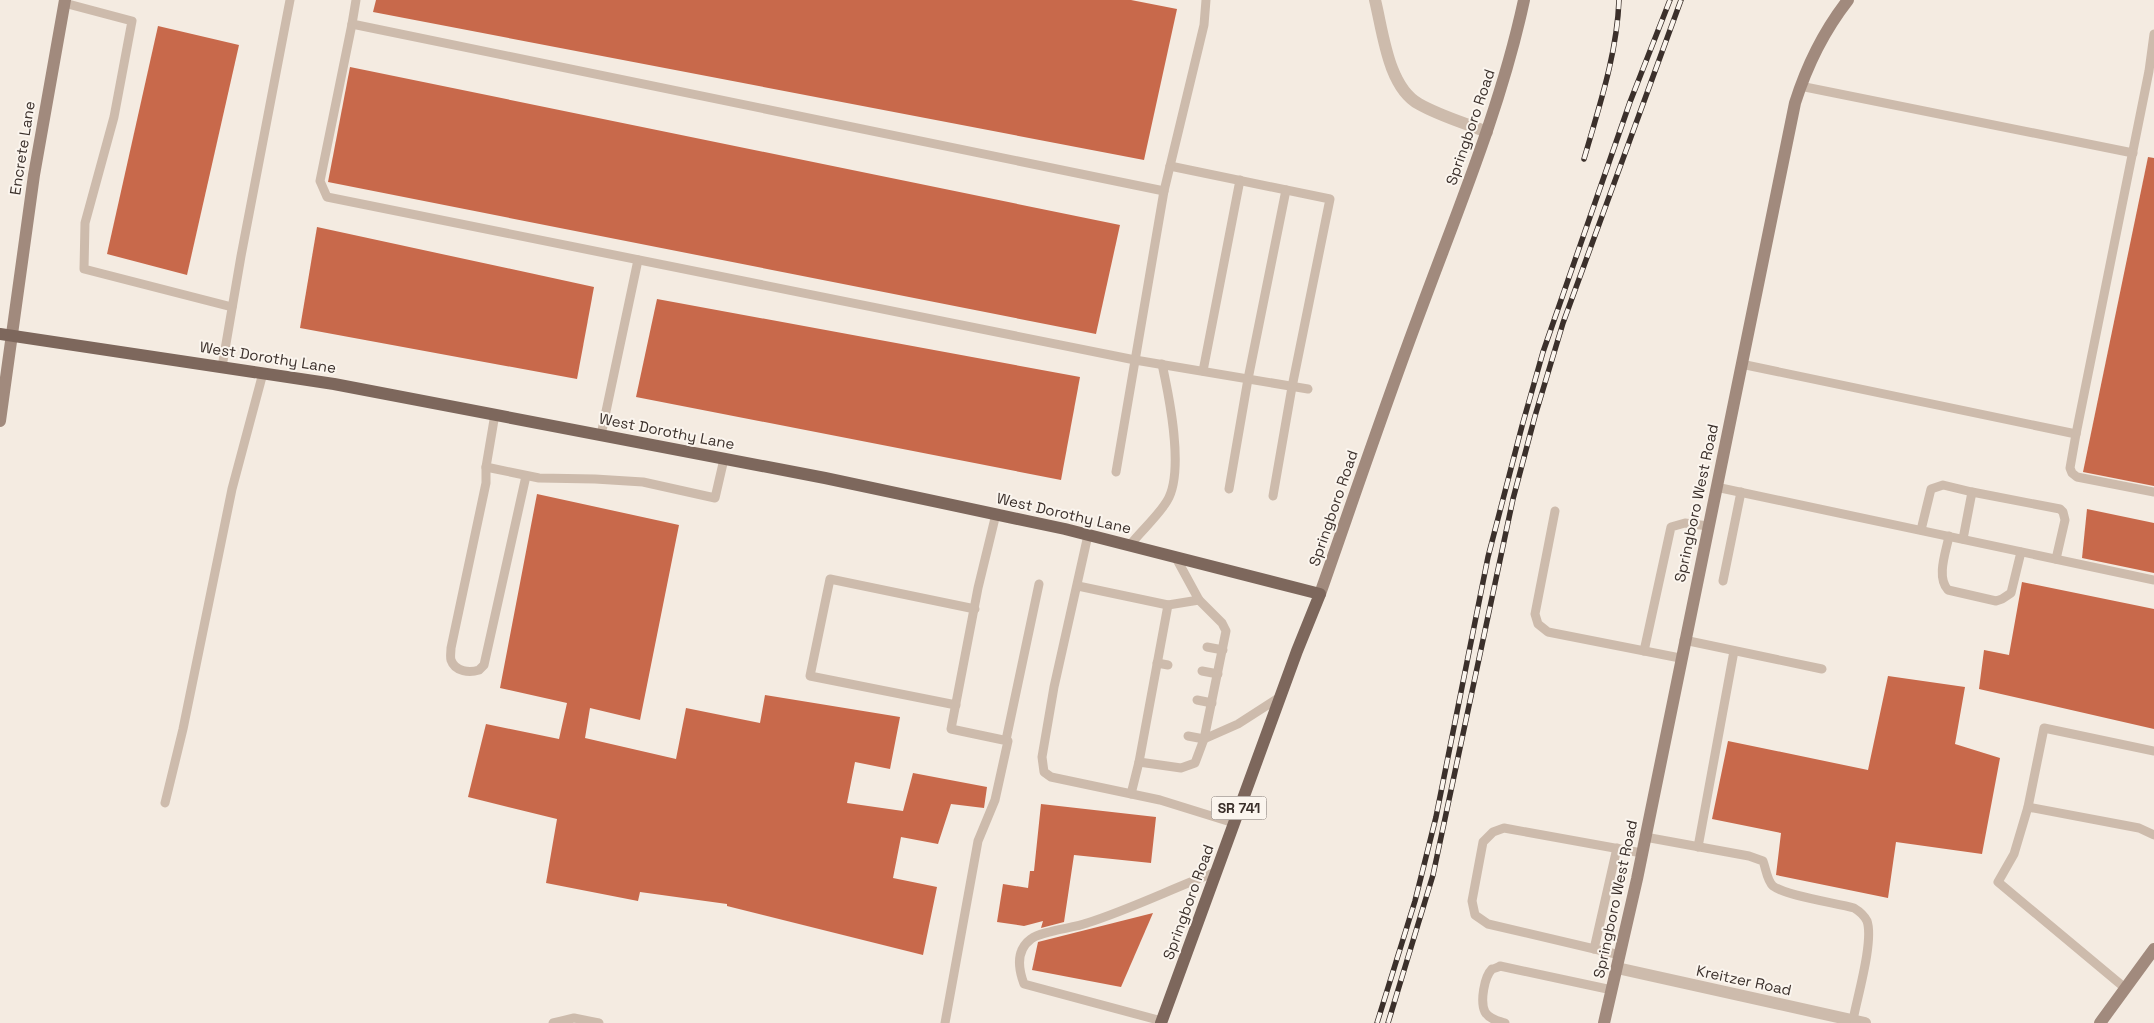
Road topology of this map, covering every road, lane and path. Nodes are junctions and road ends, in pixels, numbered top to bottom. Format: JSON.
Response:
{"nodes":[{"id":1,"x":290,"y":0,"type":"edge"},
{"id":2,"x":356,"y":0,"type":"edge"},
{"id":3,"x":1206,"y":0,"type":"edge"},
{"id":4,"x":1375,"y":0,"type":"edge"},
{"id":5,"x":1524,"y":0,"type":"edge"},
{"id":6,"x":1848,"y":0,"type":"edge"},
{"id":7,"x":64,"y":2,"type":"edge"},
{"id":8,"x":352,"y":24,"type":"junction"},
{"id":9,"x":2154,"y":34,"type":"edge"},
{"id":10,"x":1800,"y":86,"type":"junction"},
{"id":11,"x":1487,"y":132,"type":"junction"},
{"id":12,"x":2133,"y":153,"type":"junction"},
{"id":13,"x":1170,"y":166,"type":"junction"},
{"id":14,"x":1240,"y":180,"type":"junction"},
{"id":15,"x":1286,"y":190,"type":"junction"},
{"id":16,"x":1164,"y":191,"type":"junction"},
{"id":17,"x":638,"y":260,"type":"junction"},
{"id":18,"x":232,"y":307,"type":"junction"},
{"id":19,"x":5,"y":335,"type":"edge"},
{"id":20,"x":1135,"y":360,"type":"junction"},
{"id":21,"x":1162,"y":364,"type":"junction"},
{"id":22,"x":1741,"y":364,"type":"junction"},
{"id":23,"x":222,"y":367,"type":"junction"},
{"id":24,"x":1203,"y":371,"type":"junction"},
{"id":25,"x":263,"y":373,"type":"junction"},
{"id":26,"x":1248,"y":379,"type":"junction"},
{"id":27,"x":1292,"y":386,"type":"junction"},
{"id":28,"x":1308,"y":389,"type":"dead end"},
{"id":29,"x":495,"y":414,"type":"junction"},
{"id":30,"x":0,"y":421,"type":"edge"},
{"id":31,"x":601,"y":434,"type":"junction"},
{"id":32,"x":2076,"y":434,"type":"junction"},
{"id":33,"x":724,"y":459,"type":"junction"},
{"id":34,"x":486,"y":467,"type":"junction"},
{"id":35,"x":1116,"y":472,"type":"dead end"},
{"id":36,"x":526,"y":476,"type":"junction"},
{"id":37,"x":1716,"y":487,"type":"junction"},
{"id":38,"x":1229,"y":489,"type":"dead end"},
{"id":39,"x":1742,"y":492,"type":"junction"},
{"id":40,"x":1972,"y":492,"type":"junction"},
{"id":41,"x":2154,"y":492,"type":"edge"},
{"id":42,"x":1273,"y":496,"type":"dead end"},
{"id":43,"x":1555,"y":511,"type":"dead end"},
{"id":44,"x":996,"y":514,"type":"junction"},
{"id":45,"x":1708,"y":526,"type":"junction"},
{"id":46,"x":1921,"y":530,"type":"junction"},
{"id":47,"x":1088,"y":535,"type":"junction"},
{"id":48,"x":1949,"y":536,"type":"junction"},
{"id":49,"x":1962,"y":539,"type":"junction"},
{"id":50,"x":1130,"y":544,"type":"junction"},
{"id":51,"x":2021,"y":552,"type":"junction"},
{"id":52,"x":1174,"y":556,"type":"junction"},
{"id":53,"x":2056,"y":559,"type":"junction"},
{"id":54,"x":1723,"y":580,"type":"dead end"},
{"id":55,"x":2154,"y":580,"type":"edge"},
{"id":56,"x":1039,"y":584,"type":"dead end"},
{"id":57,"x":1078,"y":586,"type":"junction"},
{"id":58,"x":1320,"y":594,"type":"junction"},
{"id":59,"x":1199,"y":600,"type":"junction"},
{"id":60,"x":1168,"y":605,"type":"junction"},
{"id":61,"x":975,"y":609,"type":"junction"},
{"id":62,"x":1162,"y":638,"type":"junction"},
{"id":63,"x":1172,"y":640,"type":"dead end"},
{"id":64,"x":1684,"y":640,"type":"junction"},
{"id":65,"x":1207,"y":647,"type":"dead end"},
{"id":66,"x":1223,"y":650,"type":"junction"},
{"id":67,"x":1644,"y":651,"type":"junction"},
{"id":68,"x":1734,"y":651,"type":"junction"},
{"id":69,"x":1680,"y":658,"type":"junction"},
{"id":70,"x":1157,"y":663,"type":"junction"},
{"id":71,"x":1168,"y":665,"type":"dead end"},
{"id":72,"x":1822,"y":669,"type":"dead end"},
{"id":73,"x":1202,"y":671,"type":"dead end"},
{"id":74,"x":1218,"y":674,"type":"junction"},
{"id":75,"x":1280,"y":697,"type":"junction"},
{"id":76,"x":1198,"y":700,"type":"dead end"},
{"id":77,"x":1212,"y":703,"type":"junction"},
{"id":78,"x":956,"y":705,"type":"junction"},
{"id":79,"x":1188,"y":736,"type":"dead end"},
{"id":80,"x":1204,"y":739,"type":"junction"},
{"id":81,"x":1006,"y":740,"type":"junction"},
{"id":82,"x":2154,"y":751,"type":"edge"},
{"id":83,"x":1139,"y":762,"type":"junction"},
{"id":84,"x":1130,"y":794,"type":"junction"},
{"id":85,"x":165,"y":803,"type":"dead end"},
{"id":86,"x":2028,"y":807,"type":"junction"},
{"id":87,"x":1234,"y":823,"type":"junction"},
{"id":88,"x":2154,"y":835,"type":"edge"},
{"id":89,"x":1645,"y":837,"type":"junction"},
{"id":90,"x":1698,"y":847,"type":"junction"},
{"id":91,"x":1617,"y":848,"type":"junction"},
{"id":92,"x":1642,"y":853,"type":"junction"},
{"id":93,"x":1216,"y":872,"type":"junction"},
{"id":94,"x":1594,"y":949,"type":"junction"},
{"id":95,"x":2154,"y":949,"type":"edge"},
{"id":96,"x":1620,"y":955,"type":"junction"},
{"id":97,"x":1617,"y":968,"type":"junction"},
{"id":98,"x":2125,"y":988,"type":"junction"},
{"id":99,"x":1612,"y":990,"type":"junction"},
{"id":100,"x":1837,"y":1020,"type":"edge"},
{"id":101,"x":1162,"y":1022,"type":"edge"},
{"id":102,"x":1859,"y":1022,"type":"edge"},
{"id":103,"x":553,"y":1023,"type":"edge"},
{"id":104,"x":599,"y":1023,"type":"edge"},
{"id":105,"x":945,"y":1023,"type":"edge"},
{"id":106,"x":1505,"y":1023,"type":"edge"},
{"id":107,"x":1604,"y":1023,"type":"edge"},
{"id":108,"x":2100,"y":1023,"type":"edge"}],
"edges":[{"from":1,"to":18,"type":"lane"},
{"from":2,"to":8,"type":"lane"},
{"from":3,"to":13,"type":"lane"},
{"from":4,"to":11,"type":"street"},
{"from":5,"to":11,"type":"street","name":"Springboro Road","number":"SR 741"},
{"from":6,"to":10,"type":"street","name":"Springboro West Road"},
{"from":7,"to":18,"type":"lane"},
{"from":7,"to":19,"type":"street","name":"Encrete Lane"},
{"from":8,"to":16,"type":"lane"},
{"from":8,"to":17,"type":"lane"},
{"from":9,"to":12,"type":"lane"},
{"from":10,"to":12,"type":"lane"},
{"from":10,"to":22,"type":"street","name":"Springboro West Road"},
{"from":11,"to":58,"type":"street","name":"Springboro Road","number":"SR 741"},
{"from":12,"to":32,"type":"lane"},
{"from":13,"to":14,"type":"lane"},
{"from":13,"to":16,"type":"lane"},
{"from":14,"to":15,"type":"lane"},
{"from":14,"to":24,"type":"lane"},
{"from":15,"to":26,"type":"lane"},
{"from":15,"to":27,"type":"lane"},
{"from":16,"to":20,"type":"lane"},
{"from":17,"to":20,"type":"lane"},
{"from":17,"to":31,"type":"lane"},
{"from":18,"to":23,"type":"lane"},
{"from":19,"to":23,"type":"main road","name":"West Dorothy Lane"},
{"from":19,"to":30,"type":"street","name":"Encrete Lane"},
{"from":20,"to":21,"type":"lane"},
{"from":20,"to":35,"type":"lane"},
{"from":21,"to":24,"type":"lane"},
{"from":21,"to":50,"type":"lane"},
{"from":22,"to":32,"type":"lane"},
{"from":22,"to":37,"type":"street","name":"Springboro West Road"},
{"from":23,"to":25,"type":"main road","name":"West Dorothy Lane"},
{"from":24,"to":26,"type":"lane"},
{"from":25,"to":29,"type":"main road","name":"West Dorothy Lane"},
{"from":25,"to":85,"type":"lane"},
{"from":26,"to":27,"type":"lane"},
{"from":26,"to":38,"type":"lane"},
{"from":27,"to":28,"type":"lane"},
{"from":27,"to":42,"type":"lane"},
{"from":29,"to":31,"type":"main road","name":"West Dorothy Lane"},
{"from":29,"to":34,"type":"lane"},
{"from":31,"to":33,"type":"main road","name":"West Dorothy Lane"},
{"from":32,"to":41,"type":"lane"},
{"from":33,"to":36,"type":"lane"},
{"from":33,"to":44,"type":"main road","name":"West Dorothy Lane"},
{"from":34,"to":36,"type":"lane"},
{"from":34,"to":36,"type":"lane"},
{"from":37,"to":39,"type":"lane"},
{"from":37,"to":45,"type":"street","name":"Springboro West Road"},
{"from":39,"to":46,"type":"lane"},
{"from":39,"to":54,"type":"lane"},
{"from":40,"to":46,"type":"lane"},
{"from":40,"to":49,"type":"lane"},
{"from":40,"to":53,"type":"lane"},
{"from":43,"to":67,"type":"lane"},
{"from":44,"to":47,"type":"main road","name":"West Dorothy Lane"},
{"from":44,"to":61,"type":"lane"},
{"from":45,"to":64,"type":"street","name":"Springboro West Road"},
{"from":45,"to":67,"type":"lane"},
{"from":46,"to":48,"type":"lane"},
{"from":47,"to":50,"type":"main road","name":"West Dorothy Lane"},
{"from":47,"to":57,"type":"lane"},
{"from":48,"to":49,"type":"lane"},
{"from":48,"to":51,"type":"lane"},
{"from":49,"to":51,"type":"lane"},
{"from":50,"to":52,"type":"main road","name":"West Dorothy Lane"},
{"from":51,"to":53,"type":"lane"},
{"from":52,"to":58,"type":"main road","name":"West Dorothy Lane"},
{"from":52,"to":59,"type":"lane"},
{"from":53,"to":55,"type":"lane"},
{"from":56,"to":81,"type":"lane"},
{"from":57,"to":60,"type":"lane"},
{"from":57,"to":84,"type":"lane"},
{"from":58,"to":75,"type":"main road","name":"Springboro Road","number":"SR 741"},
{"from":59,"to":60,"type":"lane"},
{"from":59,"to":66,"type":"lane"},
{"from":60,"to":62,"type":"lane"},
{"from":61,"to":78,"type":"lane"},
{"from":61,"to":78,"type":"lane"},
{"from":62,"to":63,"type":"lane"},
{"from":62,"to":70,"type":"lane"},
{"from":64,"to":68,"type":"lane"},
{"from":64,"to":69,"type":"street","name":"Springboro West Road"},
{"from":65,"to":66,"type":"lane"},
{"from":66,"to":74,"type":"lane"},
{"from":67,"to":69,"type":"lane"},
{"from":68,"to":72,"type":"lane"},
{"from":68,"to":90,"type":"lane"},
{"from":69,"to":89,"type":"street","name":"Springboro West Road"},
{"from":70,"to":71,"type":"lane"},
{"from":70,"to":83,"type":"lane"},
{"from":73,"to":74,"type":"lane"},
{"from":74,"to":77,"type":"lane"},
{"from":75,"to":80,"type":"lane"},
{"from":75,"to":87,"type":"main road","name":"Springboro Road","number":"SR 741"},
{"from":76,"to":77,"type":"lane"},
{"from":77,"to":80,"type":"lane"},
{"from":78,"to":81,"type":"lane"},
{"from":79,"to":80,"type":"lane"},
{"from":80,"to":83,"type":"lane"},
{"from":81,"to":105,"type":"lane"},
{"from":82,"to":86,"type":"lane"},
{"from":83,"to":84,"type":"lane"},
{"from":84,"to":87,"type":"lane"},
{"from":86,"to":88,"type":"lane"},
{"from":86,"to":98,"type":"lane"},
{"from":87,"to":93,"type":"main road","name":"Springboro Road","number":"SR 741"},
{"from":89,"to":90,"type":"lane"},
{"from":89,"to":92,"type":"street","name":"Springboro West Road"},
{"from":90,"to":102,"type":"lane"},
{"from":91,"to":92,"type":"lane"},
{"from":91,"to":94,"type":"lane"},
{"from":91,"to":94,"type":"lane"},
{"from":92,"to":96,"type":"street","name":"Springboro West Road"},
{"from":93,"to":101,"type":"main road","name":"Springboro Road","number":"SR 741"},
{"from":93,"to":101,"type":"lane"},
{"from":94,"to":96,"type":"lane"},
{"from":95,"to":98,"type":"street"},
{"from":96,"to":97,"type":"street","name":"Springboro West Road"},
{"from":97,"to":99,"type":"street","name":"Springboro West Road"},
{"from":97,"to":100,"type":"street","name":"Kreitzer Road"},
{"from":98,"to":108,"type":"street"},
{"from":99,"to":106,"type":"lane"},
{"from":99,"to":107,"type":"street","name":"Springboro West Road"},
{"from":100,"to":102,"type":"street","name":"Kreitzer Road"},
{"from":103,"to":104,"type":"lane"}]}
